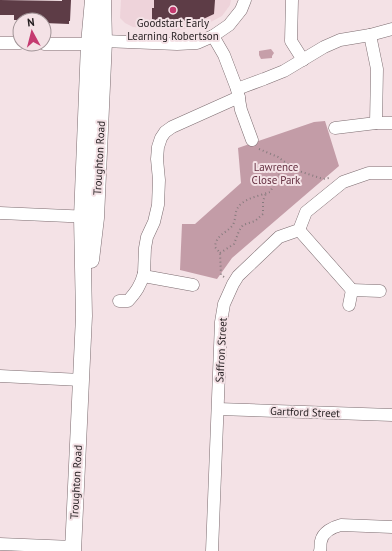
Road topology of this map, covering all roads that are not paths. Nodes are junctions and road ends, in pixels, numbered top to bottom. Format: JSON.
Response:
{"nodes":[{"id":1,"x":92,"y":0,"type":"edge"},
{"id":2,"x":103,"y":0,"type":"edge"},
{"id":3,"x":245,"y":0,"type":"edge"},
{"id":4,"x":292,"y":0,"type":"edge"},
{"id":5,"x":392,"y":29,"type":"edge"},
{"id":6,"x":370,"y":35,"type":"junction"},
{"id":7,"x":214,"y":36,"type":"junction"},
{"id":8,"x":0,"y":43,"type":"edge"},
{"id":9,"x":12,"y":43,"type":"edge"},
{"id":10,"x":97,"y":43,"type":"junction"},
{"id":11,"x":52,"y":44,"type":"edge"},
{"id":12,"x":303,"y":60,"type":"junction"},
{"id":13,"x":238,"y":93,"type":"junction"},
{"id":14,"x":376,"y":123,"type":"junction"},
{"id":15,"x":392,"y":123,"type":"edge"},
{"id":16,"x":335,"y":128,"type":"dead end"},
{"id":17,"x":253,"y":144,"type":"road end"},
{"id":18,"x":392,"y":173,"type":"edge"},
{"id":19,"x":0,"y":213,"type":"edge"},
{"id":20,"x":89,"y":217,"type":"junction"},
{"id":21,"x":299,"y":230,"type":"junction"},
{"id":22,"x":144,"y":273,"type":"junction"},
{"id":23,"x":193,"y":285,"type":"dead end"},
{"id":24,"x":352,"y":290,"type":"junction"},
{"id":25,"x":380,"y":291,"type":"dead end"},
{"id":26,"x":119,"y":301,"type":"dead end"},
{"id":27,"x":349,"y":305,"type":"dead end"},
{"id":28,"x":0,"y":376,"type":"edge"},
{"id":29,"x":81,"y":380,"type":"junction"},
{"id":30,"x":218,"y":409,"type":"junction"},
{"id":31,"x":392,"y":415,"type":"edge"},
{"id":32,"x":392,"y":527,"type":"edge"},
{"id":33,"x":0,"y":544,"type":"edge"},
{"id":34,"x":73,"y":549,"type":"edge"},
{"id":35,"x":212,"y":551,"type":"edge"},
{"id":36,"x":320,"y":551,"type":"edge"}],
"edges":[{"from":1,"to":10,"type":"main road","name":"Troughton Road"},
{"from":2,"to":10,"type":"main road","name":"Troughton Road"},
{"from":3,"to":7,"type":"street"},
{"from":4,"to":12,"type":"street"},
{"from":5,"to":6,"type":"street"},
{"from":6,"to":12,"type":"street"},
{"from":6,"to":14,"type":"street"},
{"from":7,"to":10,"type":"street"},
{"from":7,"to":13,"type":"street"},
{"from":8,"to":9,"type":"street"},
{"from":10,"to":11,"type":"street"},
{"from":10,"to":20,"type":"main road","name":"Troughton Road"},
{"from":12,"to":13,"type":"street"},
{"from":13,"to":17,"type":"street"},
{"from":13,"to":22,"type":"street"},
{"from":14,"to":15,"type":"street"},
{"from":14,"to":16,"type":"street"},
{"from":18,"to":21,"type":"street"},
{"from":19,"to":20,"type":"street"},
{"from":20,"to":29,"type":"main road","name":"Troughton Road"},
{"from":21,"to":24,"type":"street"},
{"from":21,"to":30,"type":"street","name":"Saffron Street"},
{"from":22,"to":23,"type":"street"},
{"from":22,"to":26,"type":"street"},
{"from":24,"to":25,"type":"street"},
{"from":24,"to":27,"type":"street"},
{"from":28,"to":29,"type":"street"},
{"from":29,"to":34,"type":"main road","name":"Troughton Road"},
{"from":30,"to":31,"type":"street","name":"Gartford Street"},
{"from":30,"to":35,"type":"street","name":"Saffron Street"},
{"from":32,"to":36,"type":"street"},
{"from":33,"to":34,"type":"street"}]}
